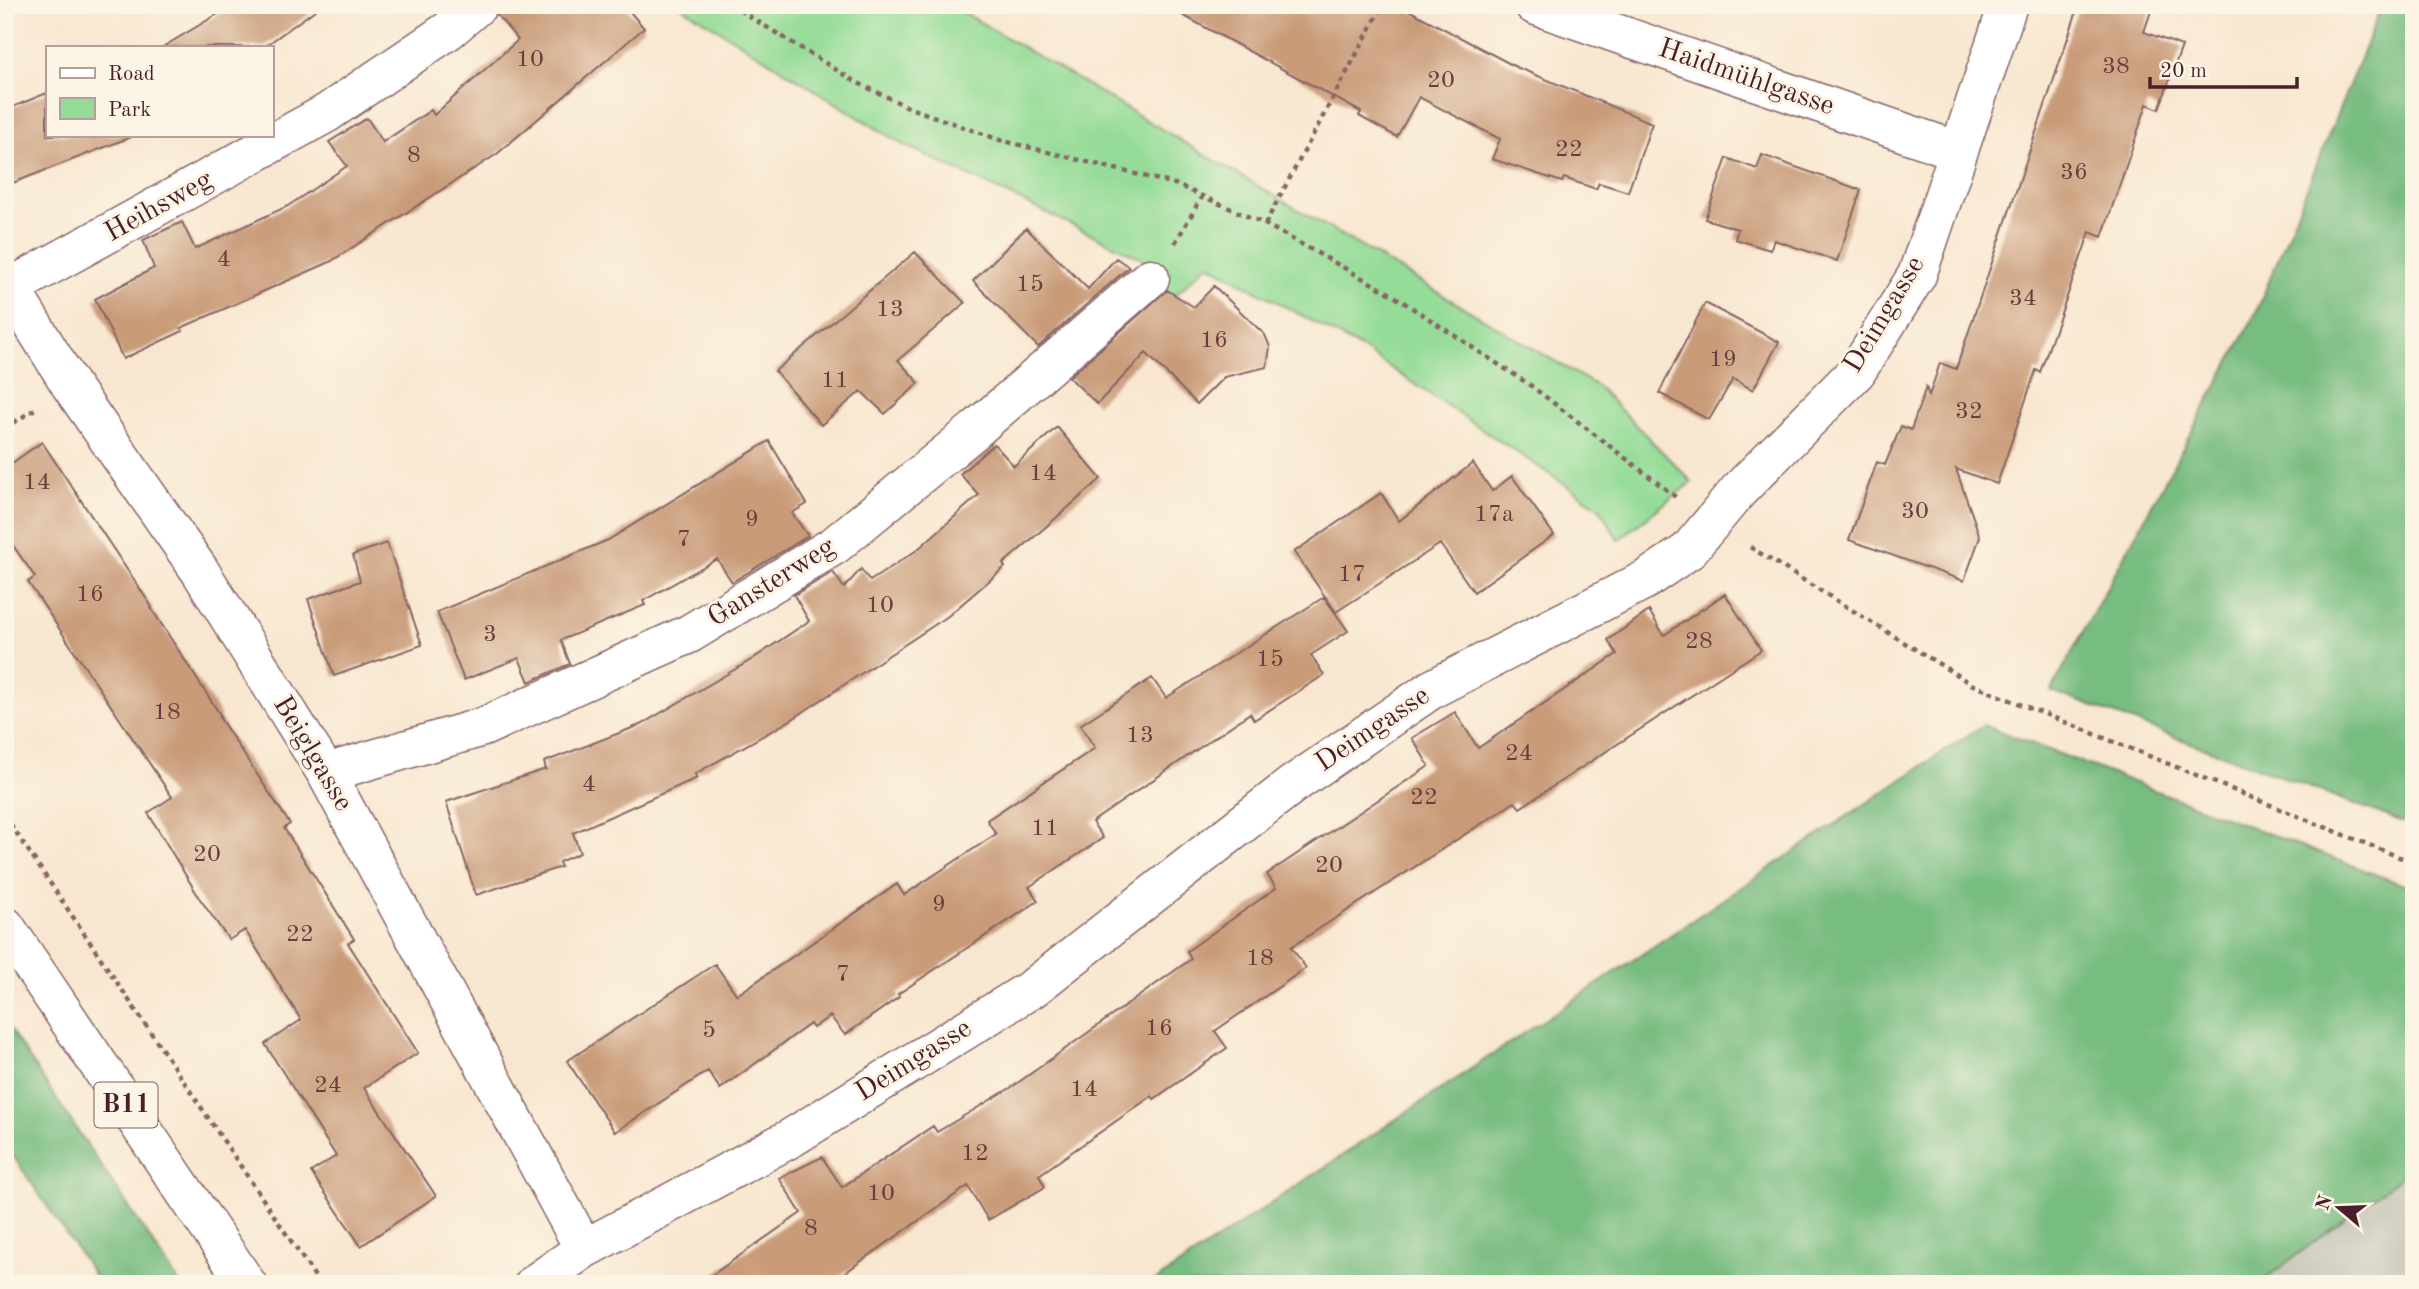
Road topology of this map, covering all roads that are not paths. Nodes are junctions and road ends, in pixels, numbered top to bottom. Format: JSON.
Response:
{"nodes":[{"id":1,"x":478,"y":5,"type":"edge"},
{"id":2,"x":1534,"y":5,"type":"edge"},
{"id":3,"x":2008,"y":5,"type":"edge"},
{"id":4,"x":1958,"y":151,"type":"junction"},
{"id":5,"x":1150,"y":278,"type":"road end"},
{"id":6,"x":8,"y":283,"type":"edge"},
{"id":7,"x":326,"y":773,"type":"junction"},
{"id":8,"x":5,"y":926,"type":"edge"},
{"id":9,"x":584,"y":1249,"type":"junction"},
{"id":10,"x":247,"y":1284,"type":"edge"},
{"id":11,"x":534,"y":1284,"type":"edge"}],
"edges":[{"from":1,"to":6,"type":"street","name":"Heihsweg"},
{"from":2,"to":4,"type":"street","name":"Haidmühlgasse"},
{"from":3,"to":4,"type":"street","name":"Deimgasse"},
{"from":4,"to":9,"type":"street","name":"Deimgasse"},
{"from":5,"to":7,"type":"street","name":"Gansterweg"},
{"from":6,"to":7,"type":"street","name":"Beiglgasse"},
{"from":7,"to":9,"type":"street","name":"Beiglgasse"},
{"from":8,"to":10,"type":"street","number":"B11"},
{"from":9,"to":11,"type":"street","name":"Deimgasse"}]}
